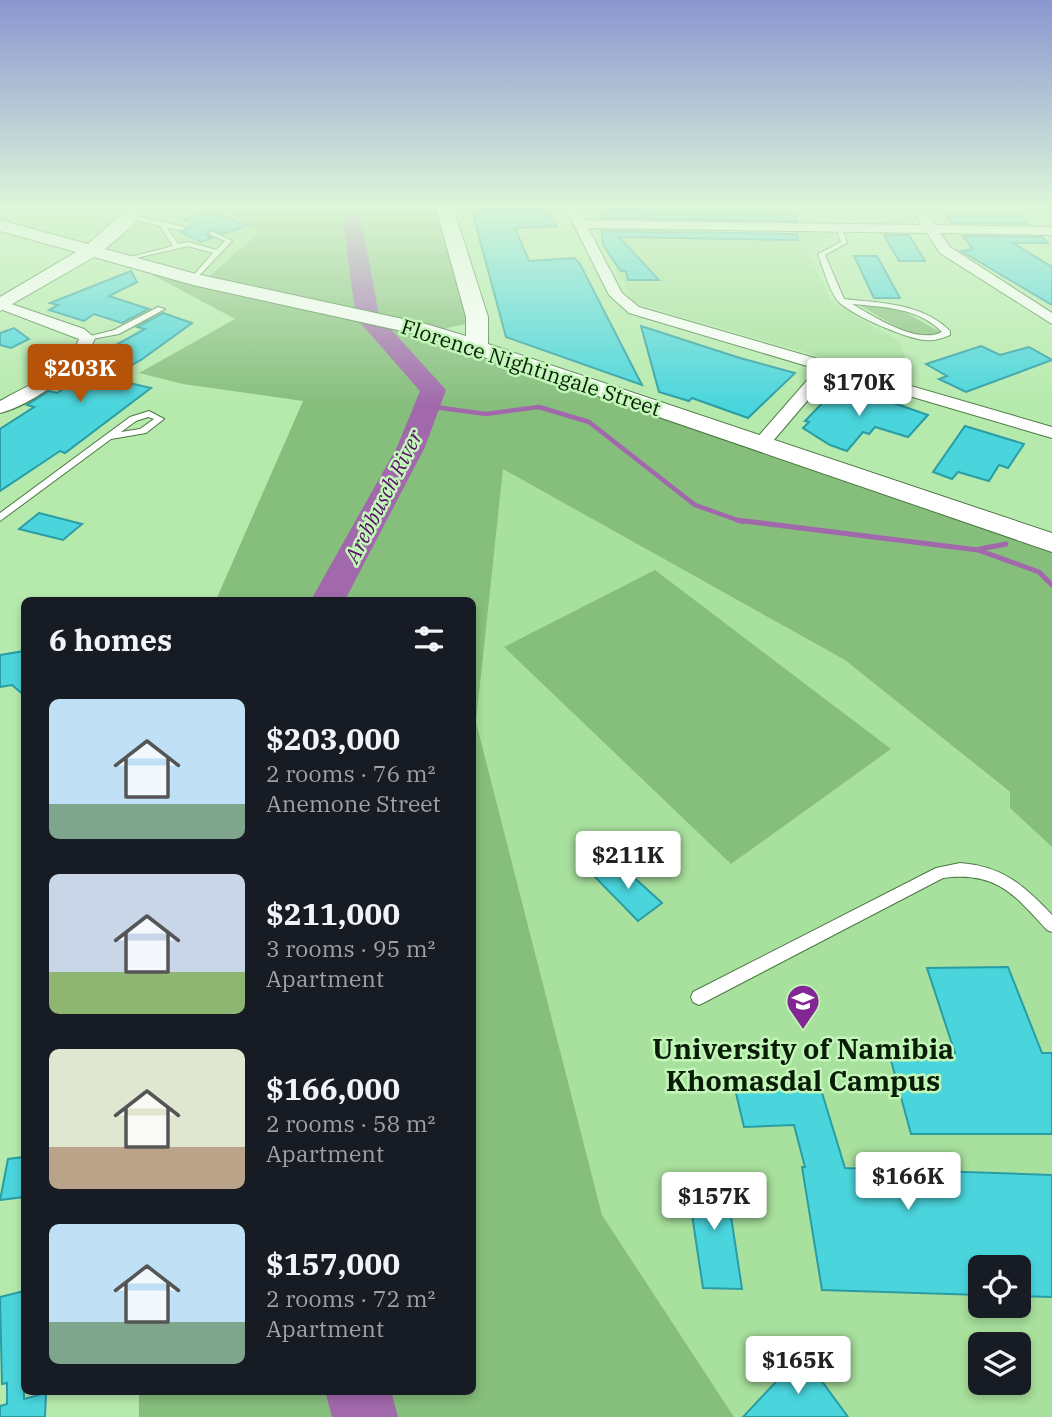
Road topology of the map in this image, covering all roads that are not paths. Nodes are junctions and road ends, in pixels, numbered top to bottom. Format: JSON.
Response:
{"nodes":[{"id":1,"x":52,"y":273,"type":"edge"},
{"id":2,"x":172,"y":273,"type":"edge"},
{"id":3,"x":198,"y":273,"type":"edge"},
{"id":4,"x":459,"y":273,"type":"edge"},
{"id":5,"x":604,"y":273,"type":"edge"},
{"id":6,"x":829,"y":273,"type":"edge"},
{"id":7,"x":980,"y":273,"type":"edge"},
{"id":8,"x":193,"y":279,"type":"junction"},
{"id":9,"x":841,"y":301,"type":"junction"},
{"id":10,"x":0,"y":305,"type":"edge"},
{"id":11,"x":161,"y":309,"type":"dead end"},
{"id":12,"x":1052,"y":320,"type":"edge"},
{"id":13,"x":472,"y":331,"type":"junction"},
{"id":14,"x":87,"y":338,"type":"junction"},
{"id":15,"x":827,"y":368,"type":"junction"},
{"id":16,"x":0,"y":408,"type":"edge"},
{"id":17,"x":1052,"y":433,"type":"edge"},
{"id":18,"x":110,"y":437,"type":"junction"},
{"id":19,"x":761,"y":444,"type":"junction"},
{"id":20,"x":0,"y":518,"type":"edge"},
{"id":21,"x":1052,"y":543,"type":"edge"},
{"id":22,"x":1052,"y":925,"type":"edge"},
{"id":23,"x":699,"y":997,"type":"dead end"}],
"edges":[{"from":1,"to":10,"type":"main road"},
{"from":2,"to":8,"type":"main road","name":"Florence Nightingale Street"},
{"from":3,"to":8,"type":"lane"},
{"from":4,"to":13,"type":"main road"},
{"from":5,"to":15,"type":"street"},
{"from":6,"to":9,"type":"lane"},
{"from":7,"to":12,"type":"street"},
{"from":8,"to":13,"type":"main road","name":"Florence Nightingale Street"},
{"from":9,"to":9,"type":"lane"},
{"from":10,"to":14,"type":"street"},
{"from":11,"to":14,"type":"lane"},
{"from":13,"to":19,"type":"main road","name":"Florence Nightingale Street"},
{"from":14,"to":16,"type":"street"},
{"from":15,"to":17,"type":"street"},
{"from":15,"to":19,"type":"street"},
{"from":18,"to":18,"type":"lane"},
{"from":18,"to":20,"type":"lane"},
{"from":19,"to":21,"type":"main road","name":"Florence Nightingale Street"},
{"from":22,"to":23,"type":"lane"}]}
